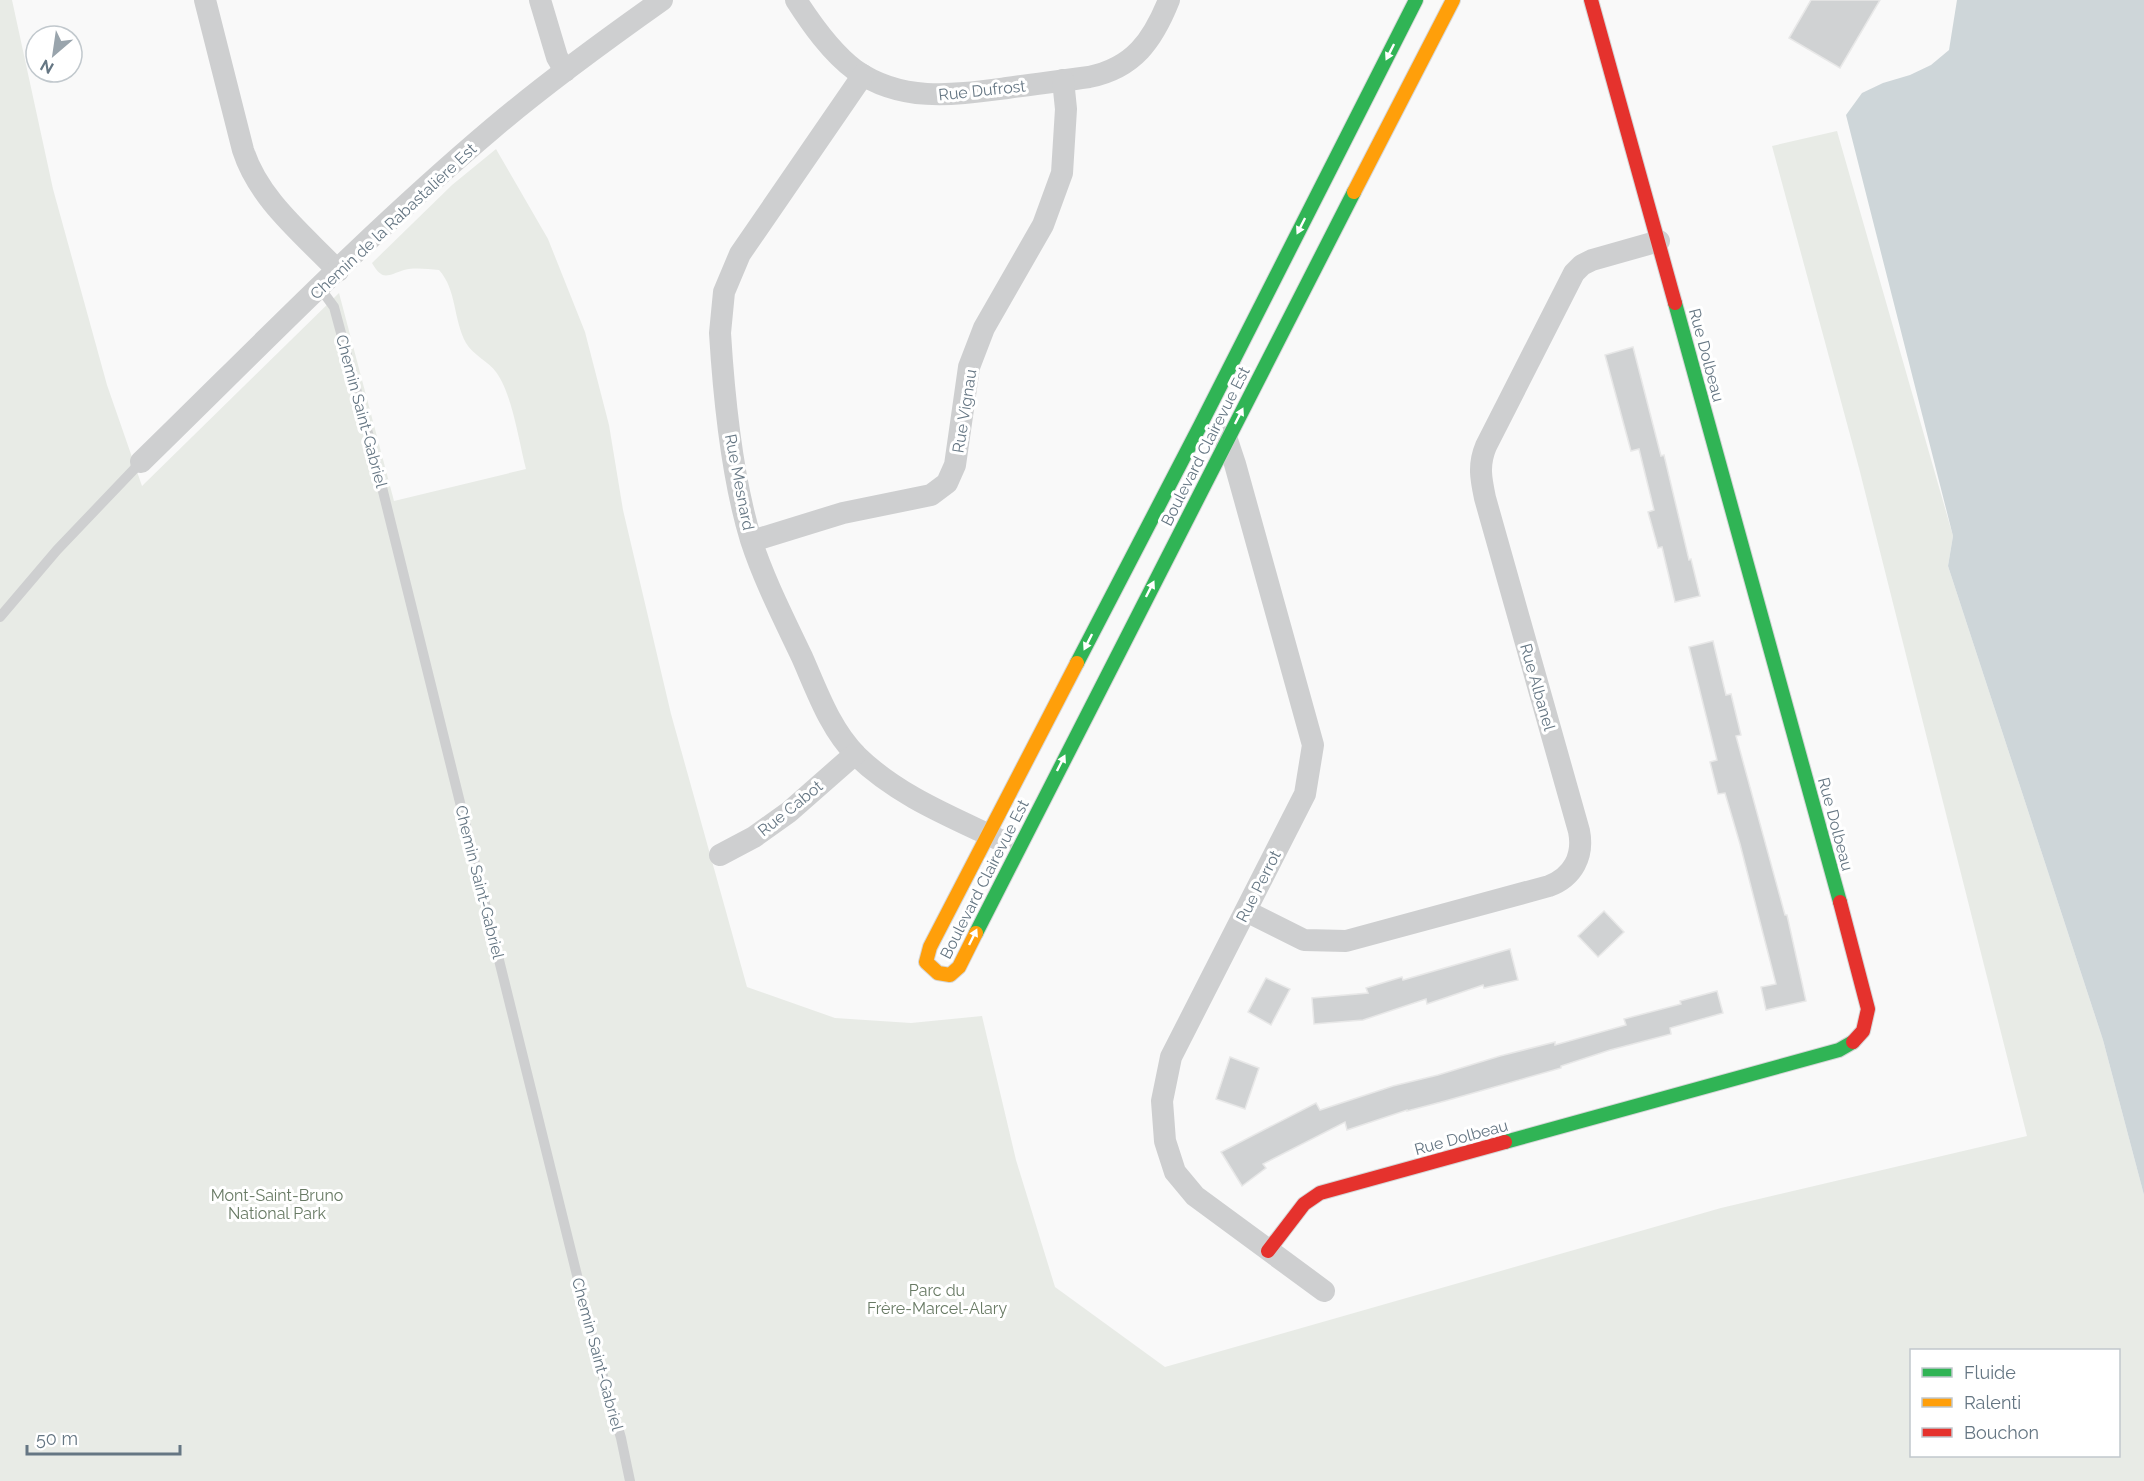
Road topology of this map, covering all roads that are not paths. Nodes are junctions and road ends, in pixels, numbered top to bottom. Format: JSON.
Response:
{"nodes":[{"id":1,"x":205,"y":0,"type":"edge"},
{"id":2,"x":540,"y":0,"type":"edge"},
{"id":3,"x":662,"y":0,"type":"edge"},
{"id":4,"x":796,"y":0,"type":"edge"},
{"id":5,"x":1169,"y":0,"type":"edge"},
{"id":6,"x":1416,"y":0,"type":"edge"},
{"id":7,"x":1592,"y":0,"type":"edge"},
{"id":8,"x":1448,"y":2,"type":"edge"},
{"id":9,"x":565,"y":71,"type":"junction"},
{"id":10,"x":863,"y":75,"type":"junction"},
{"id":11,"x":1064,"y":80,"type":"junction"},
{"id":12,"x":1659,"y":241,"type":"junction"},
{"id":13,"x":338,"y":271,"type":"junction"},
{"id":14,"x":320,"y":288,"type":"junction"},
{"id":15,"x":1200,"y":426,"type":"junction"},
{"id":16,"x":1227,"y":440,"type":"junction"},
{"id":17,"x":141,"y":462,"type":"joint"},
{"id":18,"x":752,"y":541,"type":"junction"},
{"id":19,"x":0,"y":617,"type":"edge"},
{"id":20,"x":855,"y":754,"type":"junction"},
{"id":21,"x":988,"y":835,"type":"junction"},
{"id":22,"x":1017,"y":849,"type":"junction"},
{"id":23,"x":720,"y":855,"type":"dead end"},
{"id":24,"x":1246,"y":911,"type":"junction"},
{"id":25,"x":1268,"y":1251,"type":"junction"},
{"id":26,"x":1324,"y":1291,"type":"dead end"},
{"id":27,"x":630,"y":1481,"type":"edge"}],
"edges":[{"from":1,"to":13,"type":"street"},
{"from":2,"to":9,"type":"street"},
{"from":3,"to":9,"type":"street","name":"Chemin de la Rabastalière Est"},
{"from":4,"to":10,"type":"street","name":"Rue Dufrost"},
{"from":5,"to":11,"type":"street","name":"Rue Dufrost"},
{"from":6,"to":15,"type":"street","name":"Boulevard Clairevue Est","one_way":true},
{"from":7,"to":12,"type":"street","name":"Rue Dolbeau"},
{"from":16,"to":8,"type":"street","name":"Boulevard Clairevue Est","one_way":true},
{"from":9,"to":13,"type":"street","name":"Chemin de la Rabastalière Est"},
{"from":10,"to":11,"type":"street","name":"Rue Dufrost"},
{"from":10,"to":18,"type":"street","name":"Rue Mesnard"},
{"from":11,"to":18,"type":"street","name":"Rue Vignau"},
{"from":12,"to":24,"type":"street","name":"Rue Albanel"},
{"from":12,"to":25,"type":"street","name":"Rue Dolbeau"},
{"from":13,"to":14,"type":"street","name":"Chemin de la Rabastalière Est"},
{"from":14,"to":17,"type":"street","name":"Chemin de la Rabastalière Est"},
{"from":14,"to":27,"type":"lane","name":"Chemin Saint-Gabriel"},
{"from":15,"to":16,"type":"street"},
{"from":15,"to":21,"type":"street","name":"Boulevard Clairevue Est","one_way":true},
{"from":22,"to":16,"type":"street","name":"Boulevard Clairevue Est","one_way":true},
{"from":16,"to":24,"type":"street","name":"Rue Perrot"},
{"from":17,"to":19,"type":"lane"},
{"from":18,"to":20,"type":"street","name":"Rue Mesnard"},
{"from":20,"to":21,"type":"street","name":"Rue Mesnard"},
{"from":20,"to":23,"type":"street","name":"Rue Cabot"},
{"from":21,"to":22,"type":"street","name":"Rue Mesnard"},
{"from":21,"to":22,"type":"street","name":"Boulevard Clairevue Est","one_way":true},
{"from":24,"to":25,"type":"street","name":"Rue Perrot"},
{"from":25,"to":26,"type":"street","name":"Rue Perrot"}]}
